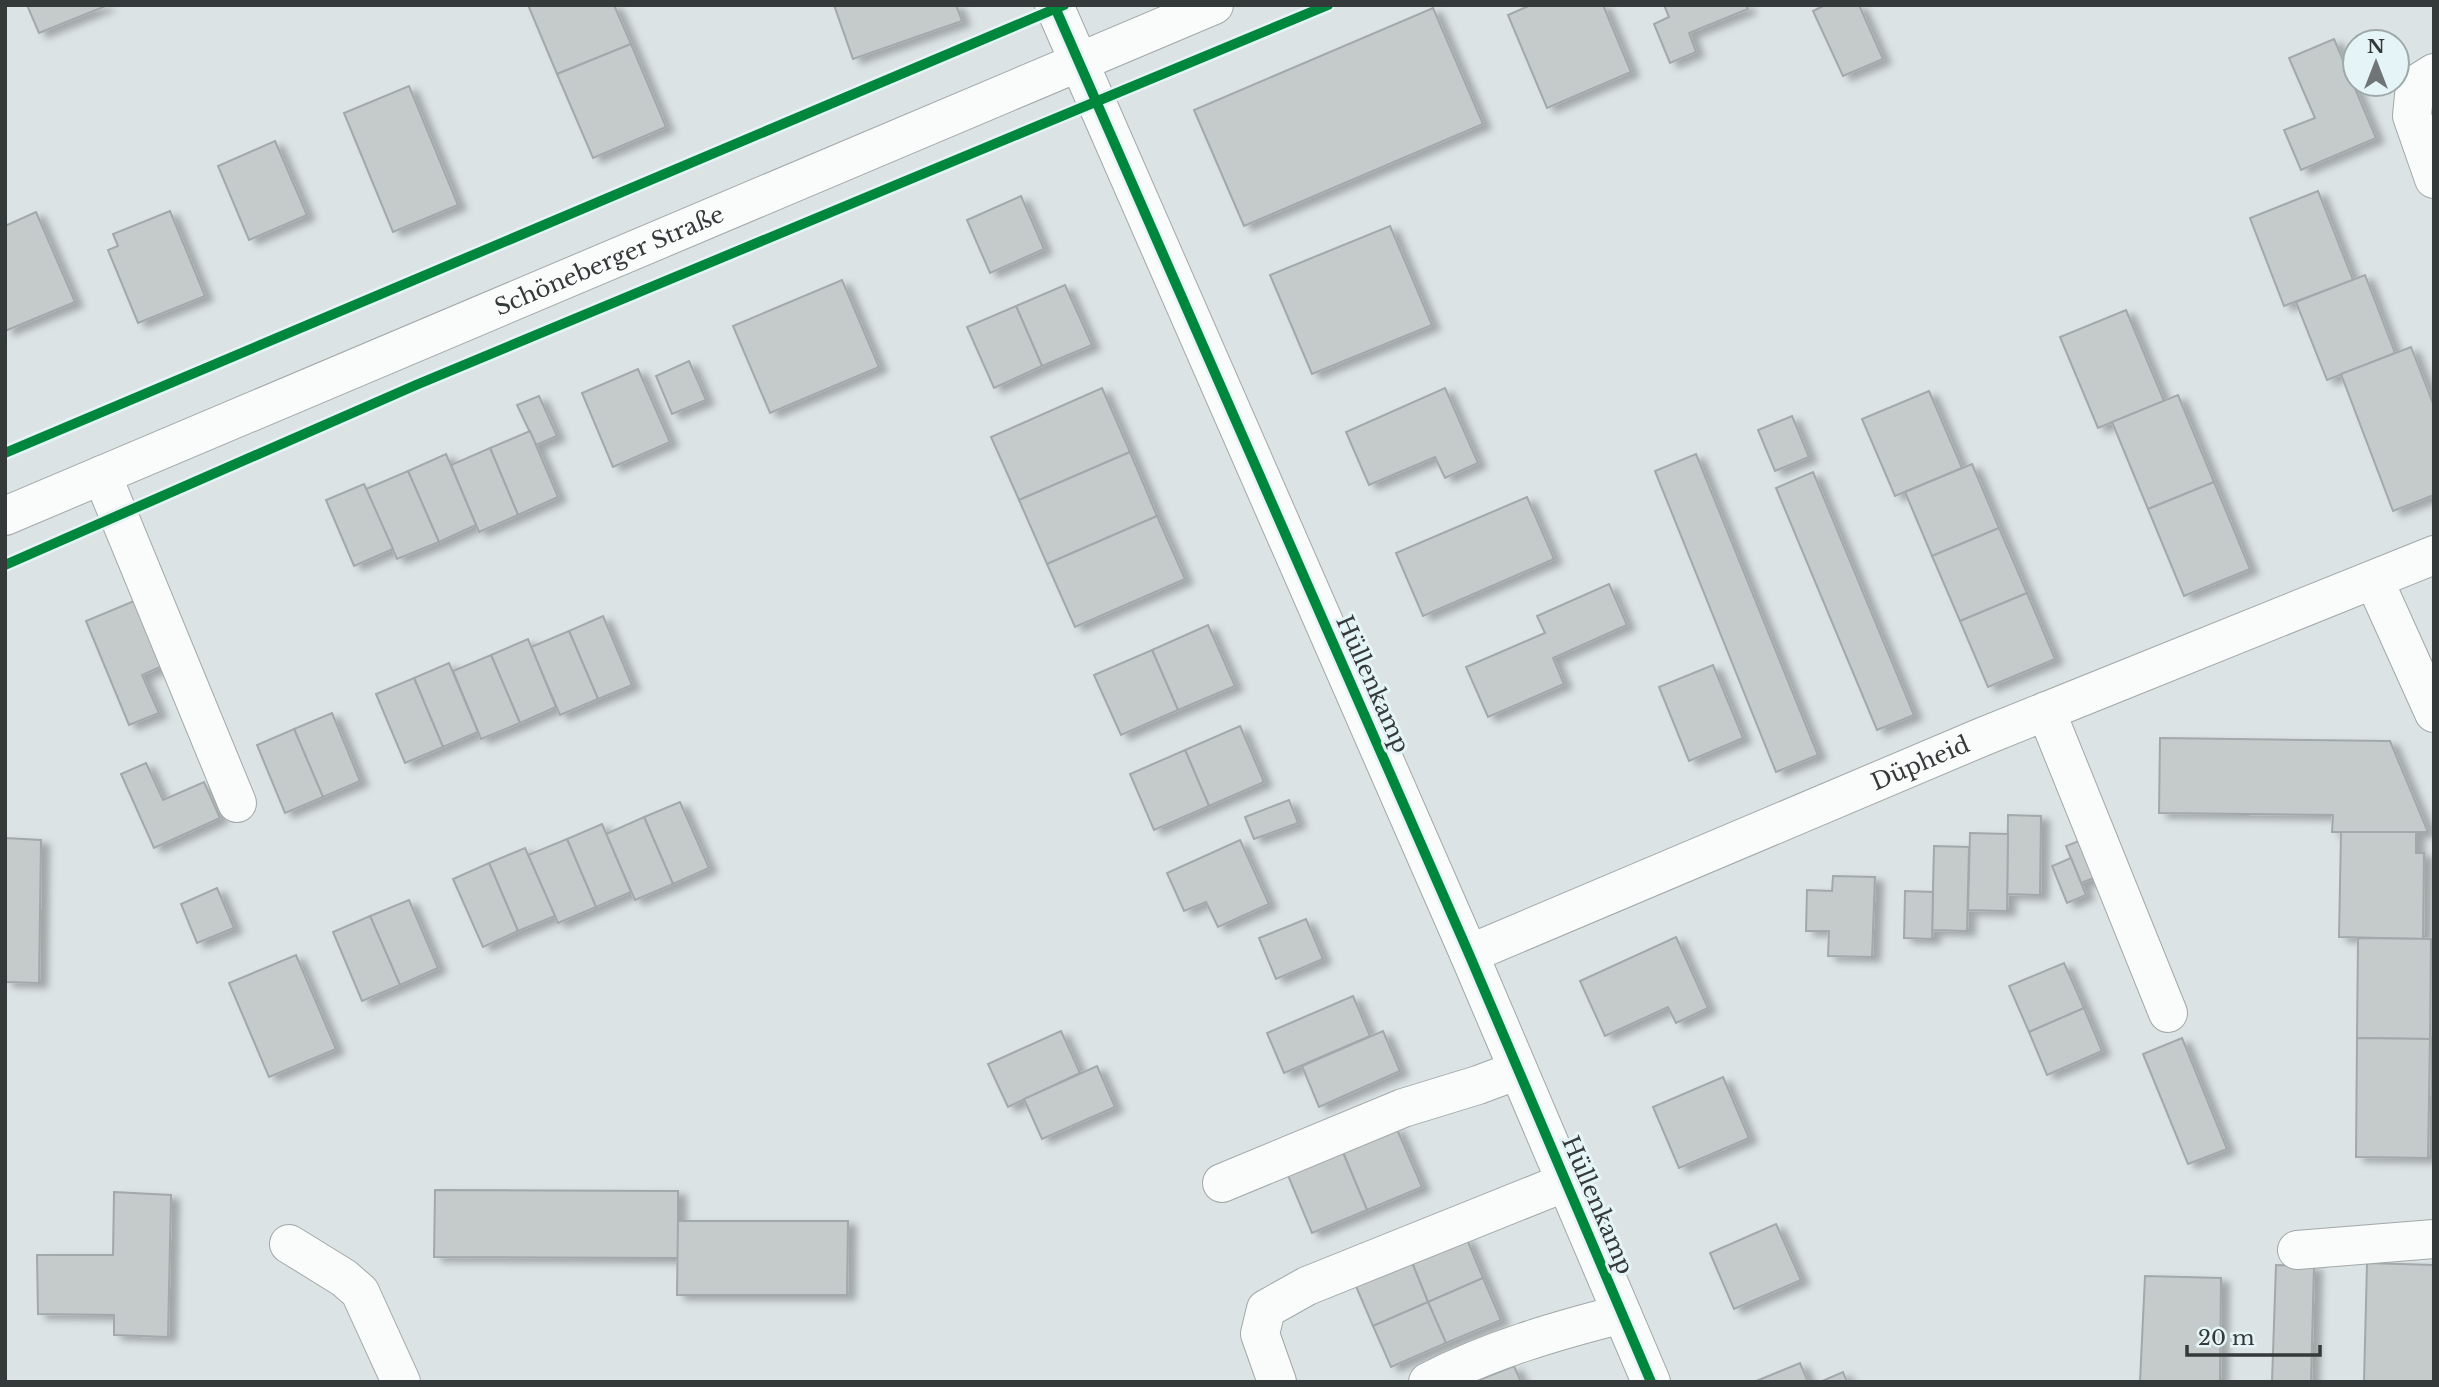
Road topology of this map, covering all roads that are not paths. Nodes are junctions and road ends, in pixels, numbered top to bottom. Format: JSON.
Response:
{"nodes":[{"id":1,"x":1054,"y":5,"type":"edge"},
{"id":2,"x":1214,"y":5,"type":"edge"},
{"id":3,"x":1078,"y":63,"type":"junction"},
{"id":4,"x":2434,"y":73,"type":"edge"},
{"id":5,"x":2434,"y":179,"type":"edge"},
{"id":6,"x":102,"y":475,"type":"junction"},
{"id":7,"x":5,"y":516,"type":"edge"},
{"id":8,"x":2434,"y":555,"type":"edge"},
{"id":9,"x":2374,"y":580,"type":"junction"},
{"id":10,"x":2046,"y":711,"type":"junction"},
{"id":11,"x":2434,"y":713,"type":"edge"},
{"id":12,"x":237,"y":803,"type":"dead end"},
{"id":13,"x":1469,"y":954,"type":"junction"},
{"id":14,"x":2168,"y":1013,"type":"dead end"},
{"id":15,"x":1518,"y":1070,"type":"junction"},
{"id":16,"x":1566,"y":1182,"type":"junction"},
{"id":17,"x":1222,"y":1183,"type":"dead end"},
{"id":18,"x":2434,"y":1239,"type":"edge"},
{"id":19,"x":289,"y":1244,"type":"dead end"},
{"id":20,"x":2297,"y":1250,"type":"dead end"},
{"id":21,"x":1622,"y":1314,"type":"junction"},
{"id":22,"x":401,"y":1382,"type":"edge"},
{"id":23,"x":1277,"y":1382,"type":"edge"},
{"id":24,"x":1428,"y":1382,"type":"edge"},
{"id":25,"x":1651,"y":1382,"type":"edge"}],
"edges":[{"from":1,"to":3,"type":"street","name":"Hüllenkamp"},
{"from":2,"to":3,"type":"street","name":"Schöneberger Straße"},
{"from":3,"to":6,"type":"street","name":"Schöneberger Straße"},
{"from":3,"to":13,"type":"street","name":"Hüllenkamp"},
{"from":4,"to":5,"type":"street"},
{"from":6,"to":7,"type":"street","name":"Schöneberger Straße"},
{"from":6,"to":12,"type":"street"},
{"from":8,"to":9,"type":"street","name":"Düpheid"},
{"from":9,"to":10,"type":"street","name":"Düpheid"},
{"from":9,"to":11,"type":"street"},
{"from":10,"to":13,"type":"street","name":"Düpheid"},
{"from":10,"to":14,"type":"street"},
{"from":13,"to":15,"type":"street","name":"Hüllenkamp"},
{"from":15,"to":16,"type":"street","name":"Hüllenkamp"},
{"from":15,"to":17,"type":"street"},
{"from":16,"to":21,"type":"street","name":"Hüllenkamp"},
{"from":16,"to":23,"type":"street"},
{"from":18,"to":20,"type":"street"},
{"from":19,"to":22,"type":"street"},
{"from":21,"to":24,"type":"street"},
{"from":21,"to":25,"type":"street","name":"Hüllenkamp"}]}
